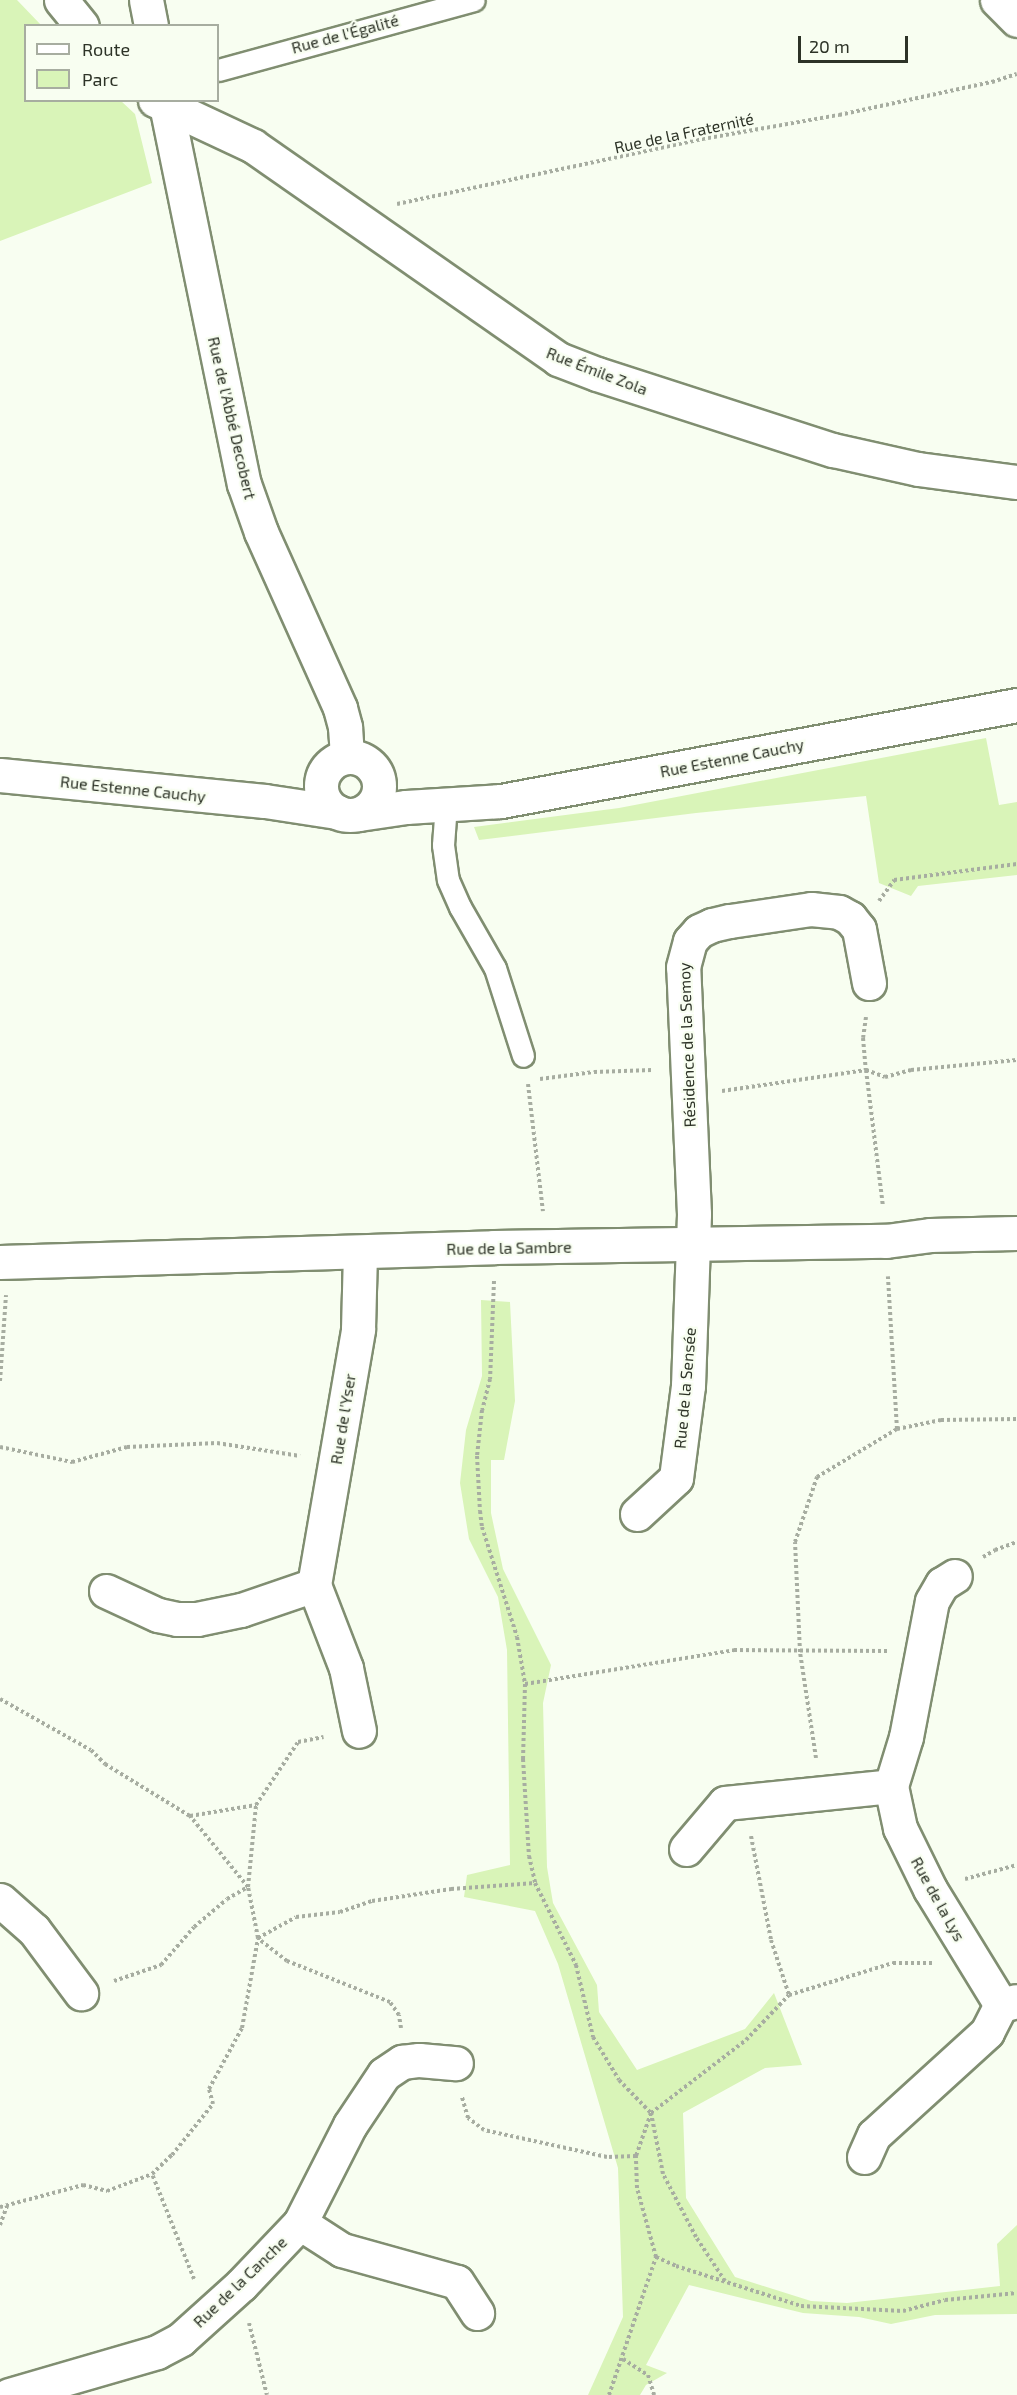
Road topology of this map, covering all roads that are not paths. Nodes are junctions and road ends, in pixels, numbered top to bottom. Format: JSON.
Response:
{"nodes":[{"id":1,"x":61,"y":0,"type":"edge"},
{"id":2,"x":146,"y":0,"type":"edge"},
{"id":3,"x":474,"y":0,"type":"edge"},
{"id":4,"x":998,"y":0,"type":"edge"},
{"id":5,"x":1017,"y":20,"type":"edge"},
{"id":6,"x":80,"y":24,"type":"edge"},
{"id":7,"x":151,"y":24,"type":"edge"},
{"id":8,"x":219,"y":70,"type":"edge"},
{"id":9,"x":165,"y":102,"type":"edge"},
{"id":10,"x":1017,"y":483,"type":"edge"},
{"id":11,"x":1017,"y":705,"type":"edge"},
{"id":12,"x":338,"y":761,"type":"junction"},
{"id":13,"x":376,"y":772,"type":"junction"},
{"id":14,"x":0,"y":775,"type":"edge"},
{"id":15,"x":265,"y":801,"type":"junction"},
{"id":16,"x":446,"y":804,"type":"junction"},
{"id":17,"x":349,"y":813,"type":"junction"},
{"id":18,"x":869,"y":983,"type":"road end"},
{"id":19,"x":523,"y":1056,"type":"road end"},
{"id":20,"x":1017,"y":1233,"type":"edge"},
{"id":21,"x":693,"y":1245,"type":"junction"},
{"id":22,"x":360,"y":1251,"type":"junction"},
{"id":23,"x":4,"y":1262,"type":"edge"},
{"id":24,"x":637,"y":1514,"type":"dead end"},
{"id":25,"x":955,"y":1576,"type":"dead end"},
{"id":26,"x":314,"y":1585,"type":"junction"},
{"id":27,"x":106,"y":1592,"type":"dead end"},
{"id":28,"x":359,"y":1731,"type":"road end"},
{"id":29,"x":891,"y":1786,"type":"junction"},
{"id":30,"x":686,"y":1849,"type":"dead end"},
{"id":31,"x":0,"y":1900,"type":"edge"},
{"id":32,"x":81,"y":1993,"type":"road end"},
{"id":33,"x":1009,"y":2003,"type":"edge"},
{"id":34,"x":456,"y":2063,"type":"road end"},
{"id":35,"x":864,"y":2157,"type":"dead end"},
{"id":36,"x":300,"y":2223,"type":"junction"},
{"id":37,"x":477,"y":2313,"type":"dead end"},
{"id":38,"x":9,"y":2395,"type":"edge"}],
"edges":[{"from":1,"to":6,"type":"street"},
{"from":2,"to":7,"type":"street"},
{"from":3,"to":8,"type":"lane","name":"Rue de l'Égalité"},
{"from":4,"to":5,"type":"street"},
{"from":9,"to":10,"type":"street","name":"Rue Émile Zola"},
{"from":9,"to":12,"type":"street","name":"Rue de l'Abbé Decobert"},
{"from":11,"to":16,"type":"street","name":"Rue Estenne Cauchy"},
{"from":12,"to":13,"type":"street"},
{"from":12,"to":15,"type":"street","name":"Rue Estenne Cauchy"},
{"from":12,"to":17,"type":"street"},
{"from":13,"to":16,"type":"street","name":"Rue Estenne Cauchy"},
{"from":13,"to":17,"type":"street"},
{"from":14,"to":15,"type":"street","name":"Rue Estenne Cauchy"},
{"from":15,"to":17,"type":"street","name":"Rue Estenne Cauchy"},
{"from":16,"to":17,"type":"street","name":"Rue Estenne Cauchy"},
{"from":16,"to":19,"type":"lane"},
{"from":18,"to":21,"type":"street","name":"Résidence de la Semoy"},
{"from":20,"to":21,"type":"street","name":"Rue de la Sambre"},
{"from":21,"to":22,"type":"street","name":"Rue de la Sambre"},
{"from":21,"to":24,"type":"street","name":"Rue de la Sensée"},
{"from":22,"to":23,"type":"street","name":"Rue de la Sambre"},
{"from":22,"to":26,"type":"street","name":"Rue de l'Yser"},
{"from":25,"to":29,"type":"street","name":"Rue de la Lys"},
{"from":26,"to":27,"type":"street"},
{"from":26,"to":28,"type":"street"},
{"from":29,"to":30,"type":"street"},
{"from":29,"to":33,"type":"street","name":"Rue de la Lys"},
{"from":31,"to":32,"type":"street"},
{"from":33,"to":35,"type":"street","name":"Rue de la Lys"},
{"from":34,"to":36,"type":"street","name":"Rue de la Canche"},
{"from":36,"to":37,"type":"street","name":"Rue de la Canche"},
{"from":36,"to":38,"type":"street","name":"Rue de la Canche"}]}
